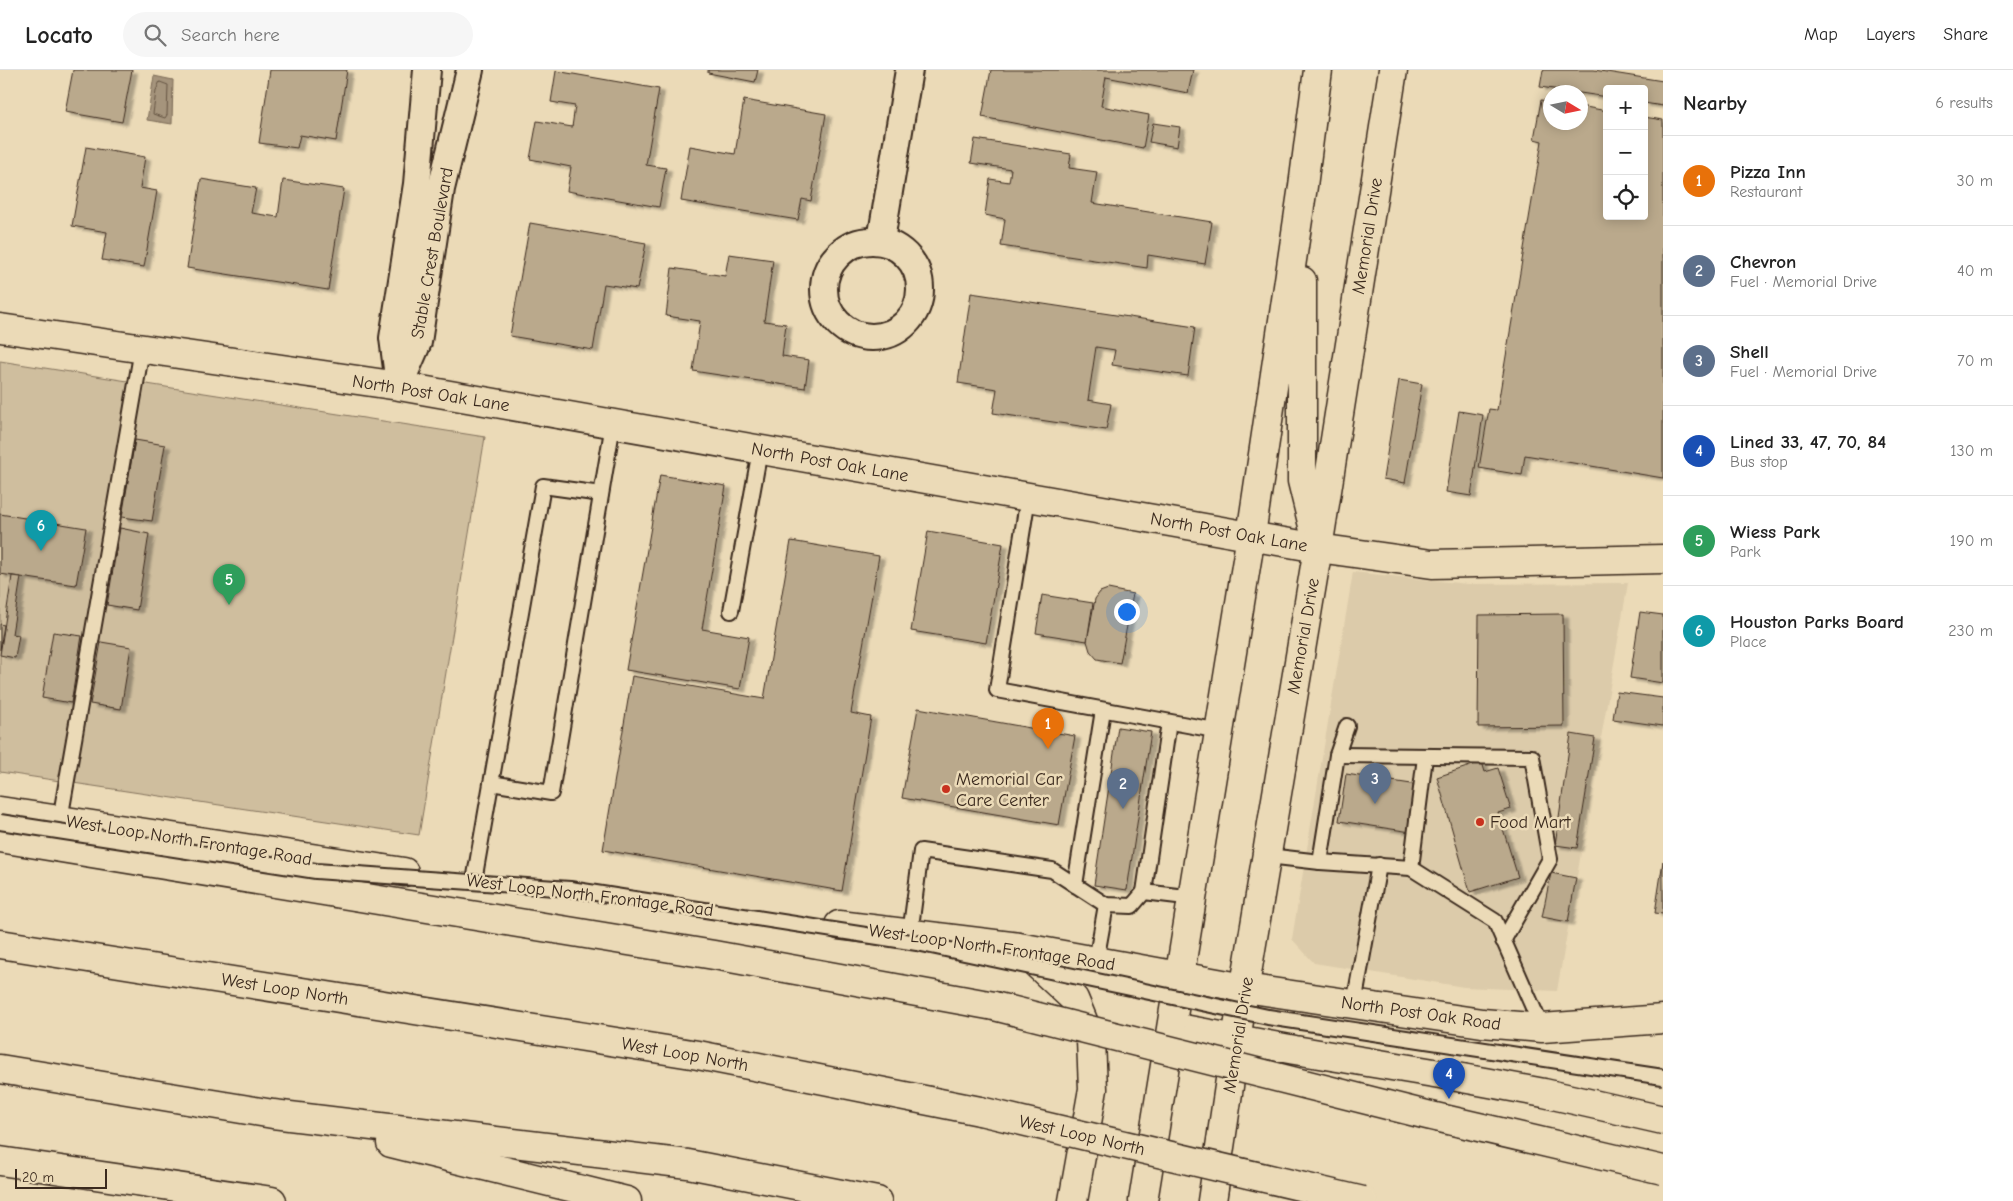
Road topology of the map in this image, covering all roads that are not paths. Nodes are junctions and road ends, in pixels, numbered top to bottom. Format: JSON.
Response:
{"nodes":[{"id":1,"x":427,"y":70,"type":"edge"},
{"id":2,"x":470,"y":70,"type":"edge"},
{"id":3,"x":909,"y":70,"type":"edge"},
{"id":4,"x":1318,"y":70,"type":"edge"},
{"id":5,"x":1393,"y":70,"type":"edge"},
{"id":6,"x":1302,"y":186,"type":"junction"},
{"id":7,"x":881,"y":240,"type":"dead end"},
{"id":8,"x":0,"y":328,"type":"edge"},
{"id":9,"x":142,"y":349,"type":"junction"},
{"id":10,"x":399,"y":386,"type":"junction"},
{"id":11,"x":613,"y":424,"type":"junction"},
{"id":12,"x":760,"y":450,"type":"junction"},
{"id":13,"x":601,"y":494,"type":"junction"},
{"id":14,"x":1028,"y":497,"type":"junction"},
{"id":15,"x":1252,"y":535,"type":"junction"},
{"id":16,"x":1318,"y":548,"type":"junction"},
{"id":17,"x":1663,"y":559,"type":"edge"},
{"id":18,"x":731,"y":611,"type":"dead end"},
{"id":19,"x":1103,"y":710,"type":"junction"},
{"id":20,"x":1170,"y":722,"type":"junction"},
{"id":21,"x":1347,"y":726,"type":"dead end"},
{"id":22,"x":1220,"y":731,"type":"junction"},
{"id":23,"x":1337,"y":756,"type":"junction"},
{"id":24,"x":1425,"y":757,"type":"junction"},
{"id":25,"x":491,"y":783,"type":"junction"},
{"id":26,"x":0,"y":810,"type":"edge"},
{"id":27,"x":60,"y":820,"type":"junction"},
{"id":28,"x":0,"y":822,"type":"edge"},
{"id":29,"x":0,"y":838,"type":"edge"},
{"id":30,"x":1268,"y":856,"type":"junction"},
{"id":31,"x":1320,"y":862,"type":"junction"},
{"id":32,"x":1379,"y":865,"type":"junction"},
{"id":33,"x":1411,"y":868,"type":"junction"},
{"id":34,"x":474,"y":880,"type":"junction"},
{"id":35,"x":1075,"y":884,"type":"junction"},
{"id":36,"x":1144,"y":892,"type":"junction"},
{"id":37,"x":1194,"y":898,"type":"junction"},
{"id":38,"x":1106,"y":905,"type":"junction"},
{"id":39,"x":910,"y":934,"type":"junction"},
{"id":40,"x":1503,"y":941,"type":"junction"},
{"id":41,"x":0,"y":944,"type":"edge"},
{"id":42,"x":1018,"y":947,"type":"junction"},
{"id":43,"x":1096,"y":961,"type":"junction"},
{"id":44,"x":1180,"y":976,"type":"junction"},
{"id":45,"x":1245,"y":988,"type":"junction"},
{"id":46,"x":1354,"y":1004,"type":"junction"},
{"id":47,"x":1663,"y":1019,"type":"edge"},
{"id":48,"x":1172,"y":1027,"type":"junction"},
{"id":49,"x":1542,"y":1028,"type":"junction"},
{"id":50,"x":1236,"y":1039,"type":"junction"},
{"id":51,"x":0,"y":1069,"type":"edge"},
{"id":52,"x":1663,"y":1077,"type":"edge"},
{"id":53,"x":273,"y":1114,"type":"junction"},
{"id":54,"x":1663,"y":1120,"type":"edge"},
{"id":55,"x":0,"y":1161,"type":"edge"},
{"id":56,"x":1663,"y":1170,"type":"edge"},
{"id":57,"x":272,"y":1201,"type":"edge"},
{"id":58,"x":627,"y":1201,"type":"edge"},
{"id":59,"x":877,"y":1201,"type":"edge"},
{"id":60,"x":1073,"y":1201,"type":"edge"},
{"id":61,"x":1143,"y":1201,"type":"edge"},
{"id":62,"x":1212,"y":1201,"type":"edge"},
{"id":63,"x":1363,"y":1201,"type":"edge"}],
"edges":[{"from":1,"to":10,"type":"street","name":"Stable Crest Boulevard"},
{"from":2,"to":10,"type":"street","name":"Stable Crest Boulevard"},
{"from":3,"to":7,"type":"street"},
{"from":4,"to":6,"type":"main road"},
{"from":5,"to":16,"type":"main road","name":"Memorial Drive"},
{"from":6,"to":15,"type":"main road"},
{"from":6,"to":16,"type":"main road"},
{"from":8,"to":9,"type":"main road","name":"North Post Oak Lane"},
{"from":9,"to":10,"type":"main road","name":"North Post Oak Lane"},
{"from":9,"to":27,"type":"lane"},
{"from":10,"to":11,"type":"main road","name":"North Post Oak Lane"},
{"from":11,"to":12,"type":"main road","name":"North Post Oak Lane"},
{"from":11,"to":13,"type":"lane"},
{"from":12,"to":14,"type":"main road","name":"North Post Oak Lane"},
{"from":12,"to":18,"type":"lane"},
{"from":13,"to":25,"type":"lane"},
{"from":13,"to":25,"type":"lane"},
{"from":14,"to":15,"type":"main road","name":"North Post Oak Lane"},
{"from":14,"to":19,"type":"lane"},
{"from":15,"to":16,"type":"main road","name":"North Post Oak Lane"},
{"from":15,"to":22,"type":"main road"},
{"from":16,"to":17,"type":"main road","name":"North Post Oak Lane"},
{"from":16,"to":30,"type":"main road","name":"Memorial Drive"},
{"from":19,"to":20,"type":"lane"},
{"from":19,"to":35,"type":"lane"},
{"from":20,"to":22,"type":"lane"},
{"from":20,"to":36,"type":"lane"},
{"from":21,"to":23,"type":"lane"},
{"from":22,"to":37,"type":"main road"},
{"from":23,"to":24,"type":"lane"},
{"from":23,"to":31,"type":"lane"},
{"from":24,"to":33,"type":"lane"},
{"from":24,"to":40,"type":"lane"},
{"from":25,"to":34,"type":"lane"},
{"from":26,"to":27,"type":"main road","name":"West Loop North Frontage Road"},
{"from":27,"to":34,"type":"main road","name":"West Loop North Frontage Road"},
{"from":28,"to":52,"type":"lane","bridge":true},
{"from":29,"to":56,"type":"main road","bridge":true},
{"from":30,"to":31,"type":"lane"},
{"from":30,"to":45,"type":"main road","name":"Memorial Drive"},
{"from":31,"to":32,"type":"lane"},
{"from":32,"to":33,"type":"lane"},
{"from":32,"to":46,"type":"lane"},
{"from":33,"to":40,"type":"lane"},
{"from":34,"to":39,"type":"main road","name":"West Loop North Frontage Road"},
{"from":35,"to":38,"type":"lane"},
{"from":35,"to":39,"type":"lane"},
{"from":36,"to":37,"type":"lane"},
{"from":36,"to":38,"type":"lane"},
{"from":37,"to":44,"type":"main road"},
{"from":38,"to":43,"type":"lane"},
{"from":39,"to":42,"type":"main road","name":"West Loop North Frontage Road"},
{"from":40,"to":49,"type":"lane"},
{"from":41,"to":63,"type":"main road","name":"West Loop North","bridge":true},
{"from":42,"to":43,"type":"main road","name":"West Loop North Frontage Road"},
{"from":42,"to":60,"type":"main road"},
{"from":43,"to":44,"type":"main road","name":"West Loop North Frontage Road"},
{"from":44,"to":45,"type":"main road","name":"North Post Oak Road"},
{"from":44,"to":48,"type":"main road"},
{"from":45,"to":46,"type":"main road","name":"North Post Oak Road"},
{"from":45,"to":50,"type":"main road","name":"Memorial Drive"},
{"from":46,"to":49,"type":"main road","name":"North Post Oak Road"},
{"from":47,"to":49,"type":"main road","name":"North Post Oak Road"},
{"from":48,"to":50,"type":"main road"},
{"from":48,"to":61,"type":"main road"},
{"from":50,"to":54,"type":"main road"},
{"from":50,"to":62,"type":"main road","name":"Memorial Drive"},
{"from":51,"to":53,"type":"main road"},
{"from":53,"to":58,"type":"main road"},
{"from":53,"to":59,"type":"main road"},
{"from":55,"to":57,"type":"main road"}]}
